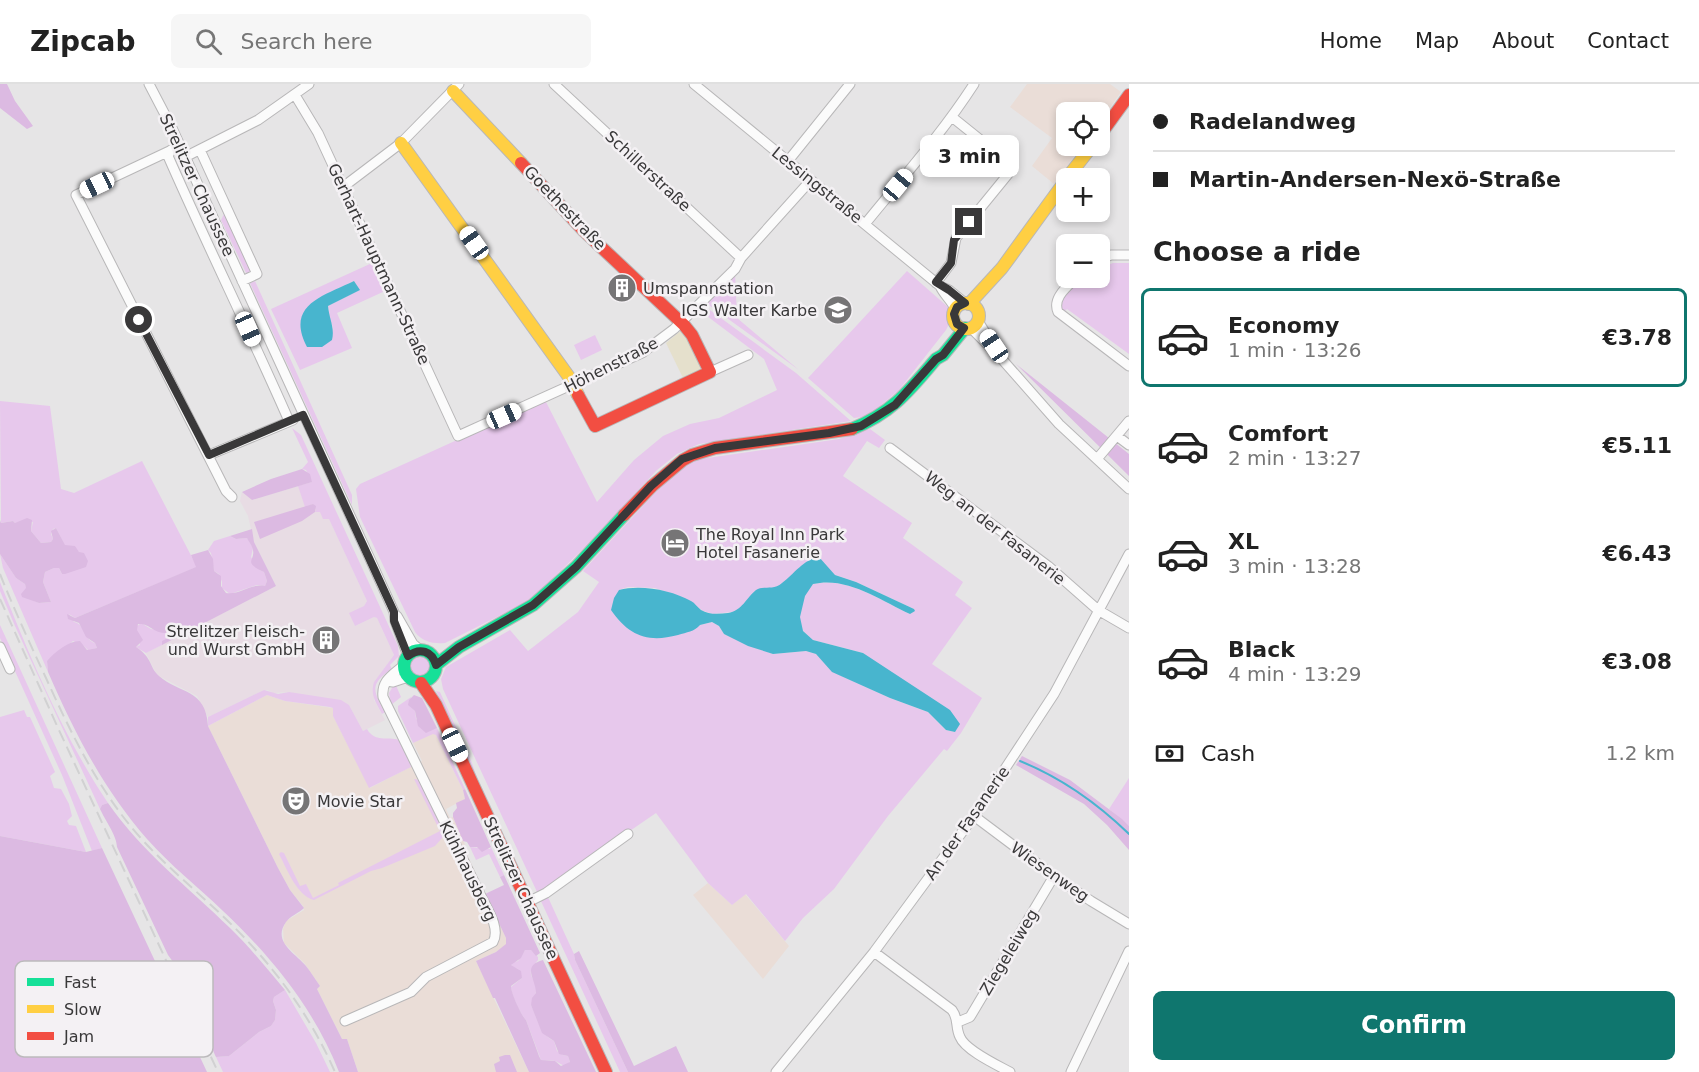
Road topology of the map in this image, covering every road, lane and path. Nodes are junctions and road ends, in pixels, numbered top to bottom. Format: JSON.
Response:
{"nodes":[{"id":1,"x":309,"y":84,"type":"edge"},
{"id":2,"x":554,"y":84,"type":"edge"},
{"id":3,"x":850,"y":84,"type":"edge"},
{"id":4,"x":974,"y":84,"type":"edge"},
{"id":5,"x":698,"y":85,"type":"edge"},
{"id":6,"x":148,"y":86,"type":"edge"},
{"id":7,"x":456,"y":88,"type":"edge"},
{"id":8,"x":295,"y":95,"type":"junction"},
{"id":9,"x":1129,"y":95,"type":"edge"},
{"id":10,"x":952,"y":117,"type":"junction"},
{"id":11,"x":1110,"y":121,"type":"edge"},
{"id":12,"x":402,"y":143,"type":"junction"},
{"id":13,"x":176,"y":148,"type":"junction"},
{"id":14,"x":200,"y":150,"type":"junction"},
{"id":15,"x":1084,"y":156,"type":"edge"},
{"id":16,"x":185,"y":157,"type":"junction"},
{"id":17,"x":788,"y":161,"type":"junction"},
{"id":18,"x":1075,"y":168,"type":"edge"},
{"id":19,"x":811,"y":180,"type":"junction"},
{"id":20,"x":343,"y":187,"type":"junction"},
{"id":21,"x":1056,"y":194,"type":"edge"},
{"id":22,"x":865,"y":224,"type":"junction"},
{"id":23,"x":1110,"y":255,"type":"edge"},
{"id":24,"x":1129,"y":255,"type":"edge"},
{"id":25,"x":741,"y":258,"type":"junction"},
{"id":26,"x":242,"y":281,"type":"junction"},
{"id":27,"x":938,"y":284,"type":"junction"},
{"id":28,"x":1067,"y":288,"type":"edge"},
{"id":29,"x":967,"y":316,"type":"junction"},
{"id":30,"x":681,"y":322,"type":"junction"},
{"id":31,"x":748,"y":355,"type":"dead end"},
{"id":32,"x":1129,"y":366,"type":"edge"},
{"id":33,"x":710,"y":372,"type":"junction"},
{"id":34,"x":574,"y":384,"type":"junction"},
{"id":35,"x":296,"y":418,"type":"junction"},
{"id":36,"x":1129,"y":421,"type":"edge"},
{"id":37,"x":458,"y":436,"type":"joint"},
{"id":38,"x":1117,"y":436,"type":"junction"},
{"id":39,"x":1129,"y":445,"type":"edge"},
{"id":40,"x":890,"y":448,"type":"dead end"},
{"id":41,"x":209,"y":455,"type":"junction"},
{"id":42,"x":1097,"y":459,"type":"junction"},
{"id":43,"x":1129,"y":489,"type":"edge"},
{"id":44,"x":232,"y":497,"type":"dead end"},
{"id":45,"x":1129,"y":554,"type":"edge"},
{"id":46,"x":1098,"y":610,"type":"junction"},
{"id":47,"x":394,"y":612,"type":"junction"},
{"id":48,"x":1129,"y":628,"type":"edge"},
{"id":49,"x":0,"y":647,"type":"edge"},
{"id":50,"x":429,"y":656,"type":"junction"},
{"id":51,"x":407,"y":666,"type":"junction"},
{"id":52,"x":10,"y":669,"type":"dead end"},
{"id":53,"x":426,"y":680,"type":"junction"},
{"id":54,"x":974,"y":816,"type":"junction"},
{"id":55,"x":628,"y":834,"type":"dead end"},
{"id":56,"x":1054,"y":876,"type":"junction"},
{"id":57,"x":528,"y":902,"type":"junction"},
{"id":58,"x":1129,"y":924,"type":"edge"},
{"id":59,"x":1129,"y":951,"type":"edge"},
{"id":60,"x":874,"y":952,"type":"junction"},
{"id":61,"x":345,"y":1021,"type":"dead end"},
{"id":62,"x":958,"y":1022,"type":"junction"},
{"id":63,"x":606,"y":1072,"type":"edge"},
{"id":64,"x":776,"y":1072,"type":"edge"},
{"id":65,"x":1010,"y":1072,"type":"edge"},
{"id":66,"x":1071,"y":1072,"type":"edge"}],
"edges":[{"from":1,"to":8,"type":"street"},
{"from":2,"to":25,"type":"street","name":"Schillerstraße"},
{"from":3,"to":17,"type":"street"},
{"from":4,"to":10,"type":"street"},
{"from":5,"to":17,"type":"street","name":"Lessingstraße"},
{"from":6,"to":13,"type":"street","name":"Strelitzer Chaussee"},
{"from":7,"to":12,"type":"street"},
{"from":7,"to":30,"type":"street","name":"Goethestraße"},
{"from":8,"to":14,"type":"street"},
{"from":8,"to":20,"type":"street","name":"Gerhart-Hauptmann-Straße"},
{"from":9,"to":11,"type":"street"},
{"from":10,"to":22,"type":"street"},
{"from":10,"to":27,"type":"street"},
{"from":12,"to":20,"type":"street"},
{"from":12,"to":34,"type":"street"},
{"from":13,"to":16,"type":"street","name":"Strelitzer Chaussee"},
{"from":13,"to":35,"type":"street","name":"Strelitzer Chaussee"},
{"from":13,"to":41,"type":"street"},
{"from":14,"to":16,"type":"street"},
{"from":14,"to":26,"type":"street","name":"Strelitzer Chaussee"},
{"from":15,"to":18,"type":"street"},
{"from":16,"to":26,"type":"street","name":"Strelitzer Chaussee"},
{"from":17,"to":19,"type":"street","name":"Lessingstraße"},
{"from":19,"to":22,"type":"street","name":"Lessingstraße"},
{"from":19,"to":25,"type":"street","name":"Höhenstraße"},
{"from":20,"to":37,"type":"street","name":"Gerhart-Hauptmann-Straße"},
{"from":21,"to":29,"type":"street"},
{"from":22,"to":27,"type":"street","name":"Lessingstraße"},
{"from":23,"to":24,"type":"street"},
{"from":25,"to":30,"type":"street","name":"Höhenstraße"},
{"from":26,"to":35,"type":"street","name":"Strelitzer Chaussee"},
{"from":27,"to":29,"type":"street","name":"Lessingstraße"},
{"from":28,"to":32,"type":"street"},
{"from":29,"to":42,"type":"street","name":"Lessingstraße"},
{"from":29,"to":50,"type":"street"},
{"from":30,"to":33,"type":"street","name":"Goethestraße"},
{"from":30,"to":34,"type":"street","name":"Höhenstraße"},
{"from":31,"to":33,"type":"street"},
{"from":33,"to":34,"type":"street"},
{"from":34,"to":37,"type":"street","name":"Höhenstraße"},
{"from":35,"to":41,"type":"street"},
{"from":35,"to":47,"type":"street","name":"Strelitzer Chaussee"},
{"from":36,"to":38,"type":"street"},
{"from":38,"to":39,"type":"street"},
{"from":38,"to":42,"type":"street"},
{"from":40,"to":46,"type":"street","name":"Weg an der Fasanerie"},
{"from":41,"to":44,"type":"street"},
{"from":42,"to":43,"type":"street","name":"Lessingstraße"},
{"from":45,"to":46,"type":"street","name":"An der Fasanerie"},
{"from":46,"to":48,"type":"street","name":"Weg an der Fasanerie"},
{"from":46,"to":54,"type":"street","name":"An der Fasanerie"},
{"from":47,"to":50,"type":"street","name":"Strelitzer Chaussee"},
{"from":47,"to":51,"type":"street","name":"Strelitzer Chaussee"},
{"from":49,"to":52,"type":"street"},
{"from":50,"to":51,"type":"street"},
{"from":50,"to":53,"type":"street"},
{"from":51,"to":53,"type":"street","name":"Strelitzer Chaussee"},
{"from":51,"to":61,"type":"street","name":"Kühlhausberg"},
{"from":53,"to":57,"type":"street","name":"Strelitzer Chaussee"},
{"from":54,"to":56,"type":"street","name":"Wiesenweg"},
{"from":54,"to":60,"type":"street","name":"An der Fasanerie"},
{"from":55,"to":57,"type":"street"},
{"from":56,"to":58,"type":"street","name":"Wiesenweg"},
{"from":56,"to":62,"type":"street","name":"Ziegeleiweg"},
{"from":57,"to":63,"type":"street","name":"Strelitzer Chaussee"},
{"from":59,"to":66,"type":"street"},
{"from":60,"to":62,"type":"street"},
{"from":60,"to":64,"type":"street","name":"An der Fasanerie"},
{"from":62,"to":65,"type":"street"}]}
